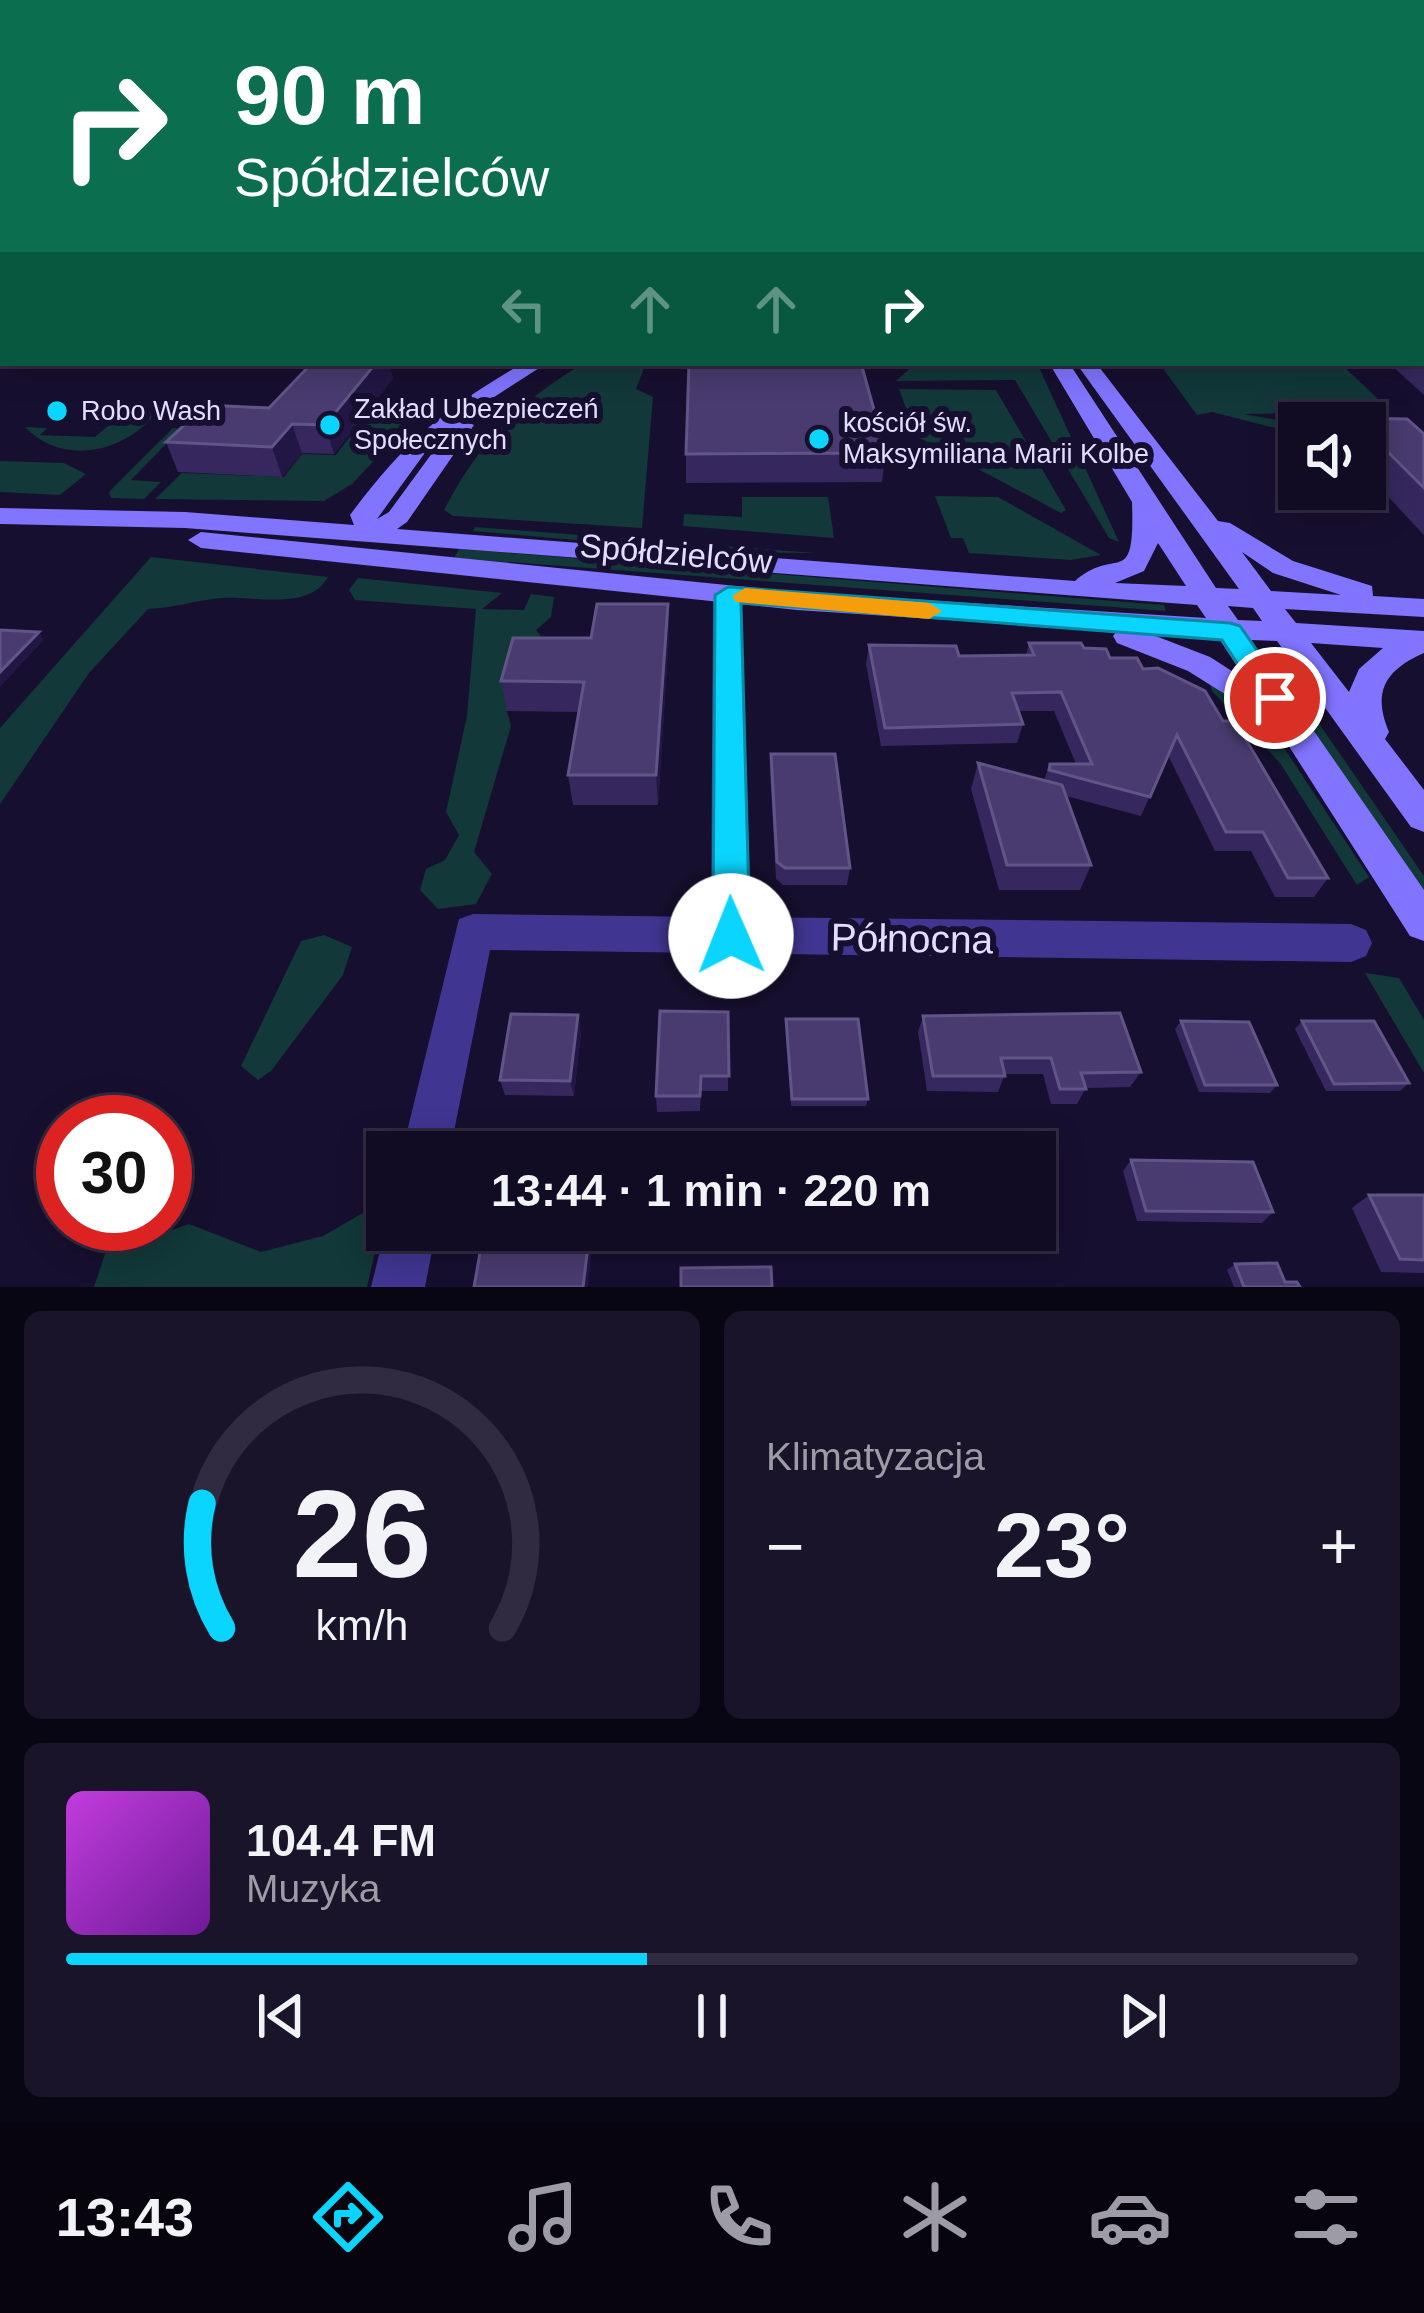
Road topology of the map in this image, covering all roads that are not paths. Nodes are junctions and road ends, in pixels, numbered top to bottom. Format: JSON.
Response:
{"nodes":[{"id":1,"x":532,"y":366,"type":"edge"},
{"id":2,"x":1061,"y":366,"type":"edge"},
{"id":3,"x":1088,"y":366,"type":"edge"},
{"id":4,"x":1190,"y":501,"type":"junction"},
{"id":5,"x":1144,"y":502,"type":"junction"},
{"id":6,"x":0,"y":515,"type":"edge"},
{"id":7,"x":362,"y":545,"type":"junction"},
{"id":8,"x":1052,"y":588,"type":"junction"},
{"id":9,"x":728,"y":595,"type":"junction"},
{"id":10,"x":1206,"y":597,"type":"junction"},
{"id":11,"x":1263,"y":600,"type":"junction"},
{"id":12,"x":1424,"y":607,"type":"edge"},
{"id":13,"x":1049,"y":621,"type":"junction"},
{"id":14,"x":1230,"y":632,"type":"junction"},
{"id":15,"x":1289,"y":636,"type":"junction"},
{"id":16,"x":1424,"y":641,"type":"edge"},
{"id":17,"x":1299,"y":734,"type":"junction"},
{"id":18,"x":1393,"y":775,"type":"junction"},
{"id":19,"x":1424,"y":817,"type":"edge"},
{"id":20,"x":1424,"y":923,"type":"edge"},
{"id":21,"x":731,"y":936,"type":"junction"},
{"id":22,"x":1351,"y":943,"type":"dead end"},
{"id":23,"x":430,"y":1131,"type":"edge"},
{"id":24,"x":406,"y":1251,"type":"edge"},
{"id":25,"x":398,"y":1287,"type":"edge"}],
"edges":[{"from":1,"to":7,"type":"street"},
{"from":2,"to":5,"type":"street"},
{"from":3,"to":4,"type":"street"},
{"from":4,"to":11,"type":"street"},
{"from":4,"to":12,"type":"street"},
{"from":5,"to":8,"type":"street"},
{"from":5,"to":10,"type":"street"},
{"from":6,"to":7,"type":"street","name":"Spółdzielców"},
{"from":7,"to":8,"type":"street","name":"Spółdzielców"},
{"from":7,"to":9,"type":"street","name":"Spółdzielców"},
{"from":8,"to":10,"type":"street","name":"Spółdzielców"},
{"from":9,"to":13,"type":"street","name":"Spółdzielców"},
{"from":9,"to":21,"type":"street"},
{"from":10,"to":11,"type":"street","name":"Spółdzielców"},
{"from":10,"to":14,"type":"street"},
{"from":11,"to":12,"type":"street","name":"Spółdzielców"},
{"from":11,"to":15,"type":"street"},
{"from":13,"to":14,"type":"street","name":"Spółdzielców"},
{"from":13,"to":17,"type":"street"},
{"from":14,"to":15,"type":"street","name":"Spółdzielców"},
{"from":14,"to":17,"type":"street"},
{"from":15,"to":16,"type":"street","name":"Spółdzielców"},
{"from":15,"to":18,"type":"street"},
{"from":16,"to":18,"type":"street"},
{"from":17,"to":20,"type":"street"},
{"from":18,"to":19,"type":"street"},
{"from":21,"to":22,"type":"street","name":"Północna"},
{"from":21,"to":23,"type":"street","name":"Północna"},
{"from":24,"to":25,"type":"street"}]}
